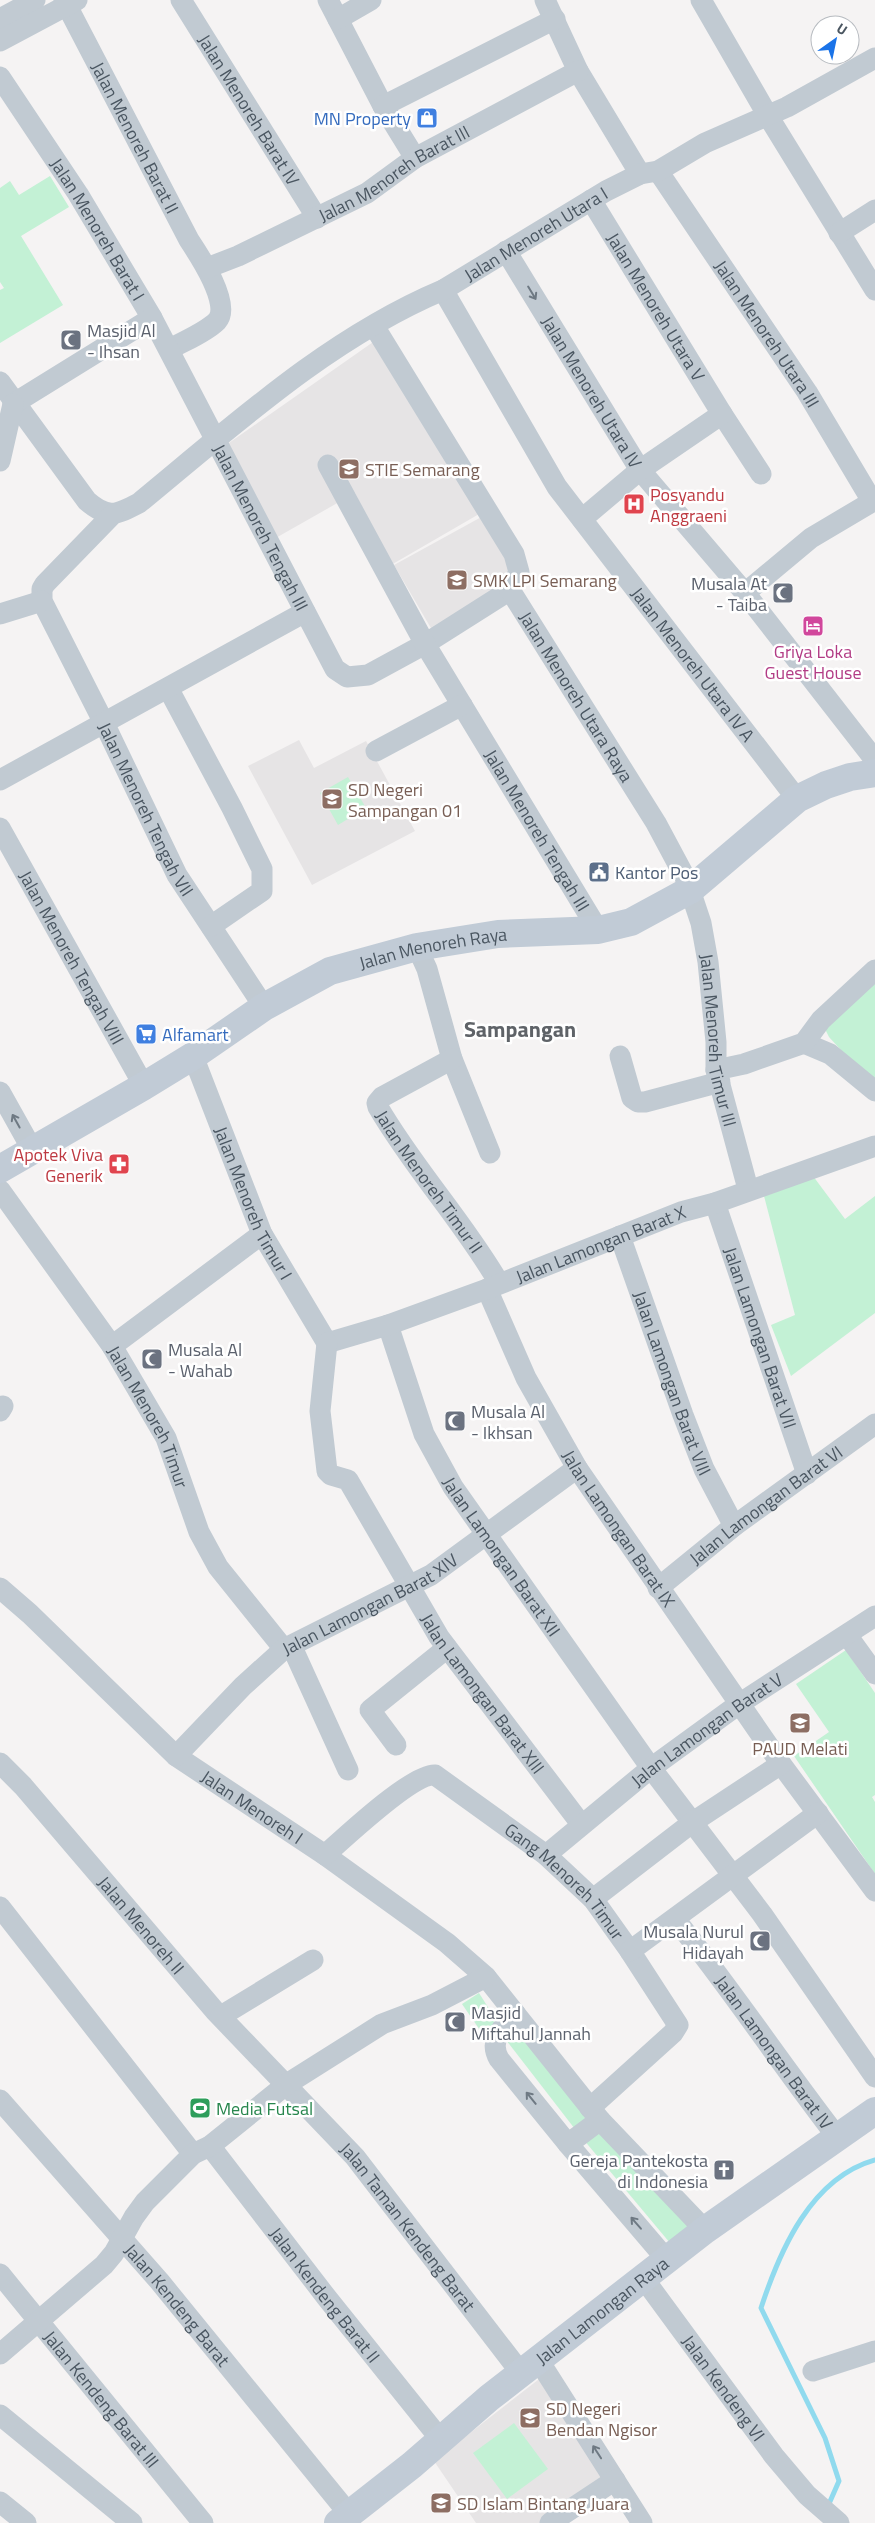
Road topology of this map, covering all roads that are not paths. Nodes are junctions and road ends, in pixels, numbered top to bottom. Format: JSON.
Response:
{"nodes":[{"id":1,"x":35,"y":0,"type":"edge"},
{"id":2,"x":181,"y":0,"type":"edge"},
{"id":3,"x":328,"y":0,"type":"edge"},
{"id":4,"x":371,"y":0,"type":"edge"},
{"id":5,"x":545,"y":0,"type":"edge"},
{"id":6,"x":701,"y":0,"type":"edge"},
{"id":7,"x":69,"y":2,"type":"edge"},
{"id":8,"x":338,"y":18,"type":"junction"},
{"id":9,"x":0,"y":19,"type":"edge"},
{"id":10,"x":555,"y":19,"type":"junction"},
{"id":11,"x":0,"y":41,"type":"edge"},
{"id":12,"x":875,"y":58,"type":"edge"},
{"id":13,"x":578,"y":71,"type":"junction"},
{"id":14,"x":0,"y":77,"type":"edge"},
{"id":15,"x":383,"y":106,"type":"junction"},
{"id":16,"x":768,"y":116,"type":"junction"},
{"id":17,"x":415,"y":158,"type":"junction"},
{"id":18,"x":649,"y":172,"type":"junction"},
{"id":19,"x":591,"y":200,"type":"junction"},
{"id":20,"x":875,"y":210,"type":"edge"},
{"id":21,"x":317,"y":218,"type":"junction"},
{"id":22,"x":839,"y":233,"type":"junction"},
{"id":23,"x":506,"y":251,"type":"junction"},
{"id":24,"x":207,"y":268,"type":"junction"},
{"id":25,"x":443,"y":290,"type":"junction"},
{"id":26,"x":875,"y":290,"type":"edge"},
{"id":27,"x":152,"y":318,"type":"junction"},
{"id":28,"x":374,"y":326,"type":"junction"},
{"id":29,"x":170,"y":349,"type":"junction"},
{"id":30,"x":0,"y":382,"type":"edge"},
{"id":31,"x":14,"y":404,"type":"junction"},
{"id":32,"x":722,"y":414,"type":"junction"},
{"id":33,"x":216,"y":440,"type":"junction"},
{"id":34,"x":0,"y":461,"type":"edge"},
{"id":35,"x":328,"y":465,"type":"dead end"},
{"id":36,"x":640,"y":470,"type":"junction"},
{"id":37,"x":762,"y":474,"type":"dead end"},
{"id":38,"x":874,"y":501,"type":"edge"},
{"id":39,"x":113,"y":514,"type":"junction"},
{"id":40,"x":582,"y":519,"type":"junction"},
{"id":41,"x":510,"y":590,"type":"junction"},
{"id":42,"x":744,"y":593,"type":"junction"},
{"id":43,"x":42,"y":601,"type":"junction"},
{"id":44,"x":305,"y":612,"type":"junction"},
{"id":45,"x":0,"y":614,"type":"edge"},
{"id":46,"x":425,"y":644,"type":"junction"},
{"id":47,"x":168,"y":688,"type":"junction"},
{"id":48,"x":462,"y":705,"type":"junction"},
{"id":49,"x":104,"y":723,"type":"junction"},
{"id":50,"x":871,"y":746,"type":"edge"},
{"id":51,"x":376,"y":751,"type":"dead end"},
{"id":52,"x":875,"y":773,"type":"edge"},
{"id":53,"x":0,"y":780,"type":"edge"},
{"id":54,"x":797,"y":799,"type":"junction"},
{"id":55,"x":0,"y":828,"type":"edge"},
{"id":56,"x":690,"y":890,"type":"junction"},
{"id":57,"x":211,"y":926,"type":"junction"},
{"id":58,"x":598,"y":930,"type":"junction"},
{"id":59,"x":417,"y":947,"type":"junction"},
{"id":60,"x":875,"y":970,"type":"edge"},
{"id":61,"x":264,"y":1007,"type":"junction"},
{"id":62,"x":804,"y":1043,"type":"junction"},
{"id":63,"x":193,"y":1056,"type":"junction"},
{"id":64,"x":620,"y":1056,"type":"dead end"},
{"id":65,"x":452,"y":1059,"type":"junction"},
{"id":66,"x":718,"y":1076,"type":"junction"},
{"id":67,"x":144,"y":1086,"type":"junction"},
{"id":68,"x":0,"y":1092,"type":"edge"},
{"id":69,"x":875,"y":1092,"type":"edge"},
{"id":70,"x":875,"y":1146,"type":"edge"},
{"id":71,"x":33,"y":1151,"type":"junction"},
{"id":72,"x":490,"y":1153,"type":"dead end"},
{"id":73,"x":0,"y":1169,"type":"edge"},
{"id":74,"x":748,"y":1189,"type":"junction"},
{"id":75,"x":0,"y":1190,"type":"edge"},
{"id":76,"x":715,"y":1203,"type":"junction"},
{"id":77,"x":262,"y":1234,"type":"junction"},
{"id":78,"x":620,"y":1236,"type":"junction"},
{"id":79,"x":493,"y":1286,"type":"junction"},
{"id":80,"x":388,"y":1325,"type":"junction"},
{"id":81,"x":327,"y":1343,"type":"junction"},
{"id":82,"x":112,"y":1346,"type":"junction"},
{"id":83,"x":875,"y":1424,"type":"edge"},
{"id":84,"x":577,"y":1468,"type":"junction"},
{"id":85,"x":807,"y":1474,"type":"junction"},
{"id":86,"x":734,"y":1526,"type":"junction"},
{"id":87,"x":486,"y":1534,"type":"junction"},
{"id":88,"x":410,"y":1584,"type":"junction"},
{"id":89,"x":0,"y":1588,"type":"edge"},
{"id":90,"x":658,"y":1588,"type":"junction"},
{"id":91,"x":875,"y":1616,"type":"edge"},
{"id":92,"x":848,"y":1635,"type":"junction"},
{"id":93,"x":288,"y":1648,"type":"junction"},
{"id":94,"x":447,"y":1648,"type":"junction"},
{"id":95,"x":875,"y":1674,"type":"edge"},
{"id":96,"x":740,"y":1704,"type":"junction"},
{"id":97,"x":396,"y":1745,"type":"dead end"},
{"id":98,"x":176,"y":1756,"type":"junction"},
{"id":99,"x":0,"y":1763,"type":"edge"},
{"id":100,"x":782,"y":1764,"type":"junction"},
{"id":101,"x":651,"y":1768,"type":"junction"},
{"id":102,"x":348,"y":1770,"type":"dead end"},
{"id":103,"x":818,"y":1813,"type":"junction"},
{"id":104,"x":693,"y":1822,"type":"junction"},
{"id":105,"x":581,"y":1824,"type":"junction"},
{"id":106,"x":325,"y":1855,"type":"junction"},
{"id":107,"x":546,"y":1855,"type":"junction"},
{"id":108,"x":732,"y":1876,"type":"junction"},
{"id":109,"x":875,"y":1891,"type":"edge"},
{"id":110,"x":593,"y":1899,"type":"junction"},
{"id":111,"x":0,"y":1907,"type":"edge"},
{"id":112,"x":675,"y":1918,"type":"junction"},
{"id":113,"x":630,"y":1951,"type":"junction"},
{"id":114,"x":312,"y":1960,"type":"dead end"},
{"id":115,"x":486,"y":1977,"type":"junction"},
{"id":116,"x":515,"y":2013,"type":"junction"},
{"id":117,"x":221,"y":2016,"type":"junction"},
{"id":118,"x":875,"y":2077,"type":"edge"},
{"id":119,"x":287,"y":2084,"type":"junction"},
{"id":120,"x":0,"y":2100,"type":"edge"},
{"id":121,"x":875,"y":2111,"type":"edge"},
{"id":122,"x":595,"y":2114,"type":"junction"},
{"id":123,"x":838,"y":2138,"type":"junction"},
{"id":124,"x":568,"y":2144,"type":"junction"},
{"id":125,"x":201,"y":2150,"type":"junction"},
{"id":126,"x":704,"y":2230,"type":"junction"},
{"id":127,"x":122,"y":2240,"type":"junction"},
{"id":128,"x":667,"y":2260,"type":"junction"},
{"id":129,"x":0,"y":2274,"type":"edge"},
{"id":130,"x":644,"y":2279,"type":"junction"},
{"id":131,"x":37,"y":2320,"type":"junction"},
{"id":132,"x":875,"y":2351,"type":"edge"},
{"id":133,"x":0,"y":2354,"type":"edge"},
{"id":134,"x":530,"y":2367,"type":"junction"},
{"id":135,"x":813,"y":2371,"type":"dead end"},
{"id":136,"x":0,"y":2416,"type":"edge"},
{"id":137,"x":441,"y":2440,"type":"junction"},
{"id":138,"x":615,"y":2480,"type":"junction"},
{"id":139,"x":0,"y":2502,"type":"edge"},
{"id":140,"x":344,"y":2518,"type":"edge"},
{"id":141,"x":838,"y":2522,"type":"edge"},
{"id":142,"x":26,"y":2523,"type":"edge"},
{"id":143,"x":132,"y":2523,"type":"edge"},
{"id":144,"x":203,"y":2523,"type":"edge"},
{"id":145,"x":550,"y":2523,"type":"edge"},
{"id":146,"x":642,"y":2523,"type":"edge"}],
"edges":[{"from":1,"to":9,"type":"street"},
{"from":2,"to":21,"type":"street","name":"Jalan Menoreh Barat IV"},
{"from":3,"to":8,"type":"street"},
{"from":4,"to":8,"type":"street"},
{"from":5,"to":10,"type":"street","name":"Jalan Menoreh Utara III"},
{"from":6,"to":16,"type":"street"},
{"from":7,"to":11,"type":"street"},
{"from":7,"to":24,"type":"street","name":"Jalan Menoreh Barat II"},
{"from":8,"to":15,"type":"street"},
{"from":10,"to":13,"type":"street","name":"Jalan Menoreh Utara III"},
{"from":10,"to":15,"type":"street"},
{"from":12,"to":16,"type":"street","name":"Jalan Menoreh Utara I"},
{"from":13,"to":17,"type":"street","name":"Jalan Menoreh Barat III"},
{"from":13,"to":18,"type":"street","name":"Jalan Menoreh Utara III"},
{"from":14,"to":27,"type":"street","name":"Jalan Menoreh Barat I"},
{"from":15,"to":17,"type":"street"},
{"from":16,"to":18,"type":"street","name":"Jalan Menoreh Utara I"},
{"from":16,"to":22,"type":"street"},
{"from":17,"to":21,"type":"street","name":"Jalan Menoreh Barat III"},
{"from":18,"to":19,"type":"street","name":"Jalan Menoreh Utara I"},
{"from":18,"to":38,"type":"street","name":"Jalan Menoreh Utara III"},
{"from":19,"to":23,"type":"street","name":"Jalan Menoreh Utara I"},
{"from":19,"to":32,"type":"street","name":"Jalan Menoreh Utara V"},
{"from":20,"to":22,"type":"street"},
{"from":21,"to":24,"type":"street","name":"Jalan Menoreh Barat III"},
{"from":22,"to":26,"type":"street"},
{"from":23,"to":25,"type":"street","name":"Jalan Menoreh Utara I"},
{"from":23,"to":36,"type":"street","name":"Jalan Menoreh Utara IV","one_way":true},
{"from":24,"to":29,"type":"street","name":"Jalan Menoreh Barat II"},
{"from":25,"to":28,"type":"street","name":"Jalan Menoreh Utara I"},
{"from":25,"to":40,"type":"street","name":"Jalan Menoreh Utara IV A"},
{"from":27,"to":29,"type":"street","name":"Jalan Menoreh Barat I"},
{"from":27,"to":31,"type":"street"},
{"from":28,"to":33,"type":"street","name":"Jalan Menoreh Utara I"},
{"from":28,"to":41,"type":"street"},
{"from":29,"to":33,"type":"street","name":"Jalan Menoreh Barat I"},
{"from":30,"to":31,"type":"street"},
{"from":31,"to":34,"type":"street"},
{"from":31,"to":39,"type":"street"},
{"from":32,"to":36,"type":"street"},
{"from":32,"to":37,"type":"street","name":"Jalan Menoreh Utara V"},
{"from":33,"to":39,"type":"street","name":"Jalan Menoreh Tengah III"},
{"from":33,"to":44,"type":"street","name":"Jalan Menoreh Tengah III"},
{"from":35,"to":46,"type":"street","name":"Jalan Menoreh Tengah III"},
{"from":36,"to":40,"type":"street"},
{"from":36,"to":42,"type":"street","name":"Jalan Menoreh Utara IV"},
{"from":38,"to":42,"type":"street","name":"Jalan Menoreh Utara III"},
{"from":39,"to":43,"type":"street"},
{"from":40,"to":54,"type":"street","name":"Jalan Menoreh Utara IV A"},
{"from":41,"to":46,"type":"street"},
{"from":41,"to":56,"type":"street","name":"Jalan Menoreh Utara Raya"},
{"from":42,"to":50,"type":"street","name":"Jalan Menoreh Utara IV"},
{"from":43,"to":45,"type":"street"},
{"from":43,"to":49,"type":"street","name":"Jalan Menoreh Tengah VII"},
{"from":44,"to":46,"type":"street","name":"Jalan Menoreh Tengah III"},
{"from":44,"to":47,"type":"street"},
{"from":46,"to":48,"type":"street","name":"Jalan Menoreh Tengah III"},
{"from":47,"to":49,"type":"street"},
{"from":47,"to":57,"type":"street"},
{"from":48,"to":51,"type":"street"},
{"from":48,"to":58,"type":"street","name":"Jalan Menoreh Tengah III"},
{"from":49,"to":53,"type":"street"},
{"from":49,"to":57,"type":"street","name":"Jalan Menoreh Tengah VII"},
{"from":52,"to":54,"type":"main road","name":"Jalan Menoreh Raya"},
{"from":54,"to":56,"type":"main road","name":"Jalan Menoreh Raya"},
{"from":55,"to":67,"type":"street","name":"Jalan Menoreh Tengah VIII"},
{"from":56,"to":58,"type":"main road","name":"Jalan Menoreh Raya"},
{"from":56,"to":66,"type":"street","name":"Jalan Menoreh Timur III"},
{"from":57,"to":61,"type":"street","name":"Jalan Menoreh Tengah VII"},
{"from":58,"to":59,"type":"main road","name":"Jalan Menoreh Raya"},
{"from":59,"to":61,"type":"main road","name":"Jalan Menoreh Raya"},
{"from":59,"to":65,"type":"street"},
{"from":60,"to":62,"type":"street"},
{"from":61,"to":63,"type":"main road","name":"Jalan Menoreh Raya"},
{"from":62,"to":66,"type":"street"},
{"from":62,"to":69,"type":"street"},
{"from":63,"to":67,"type":"main road","name":"Jalan Menoreh Raya"},
{"from":63,"to":77,"type":"street","name":"Jalan Menoreh Timur I"},
{"from":64,"to":66,"type":"street"},
{"from":65,"to":72,"type":"street"},
{"from":65,"to":79,"type":"street","name":"Jalan Menoreh Timur II"},
{"from":66,"to":74,"type":"street","name":"Jalan Menoreh Timur III"},
{"from":67,"to":71,"type":"main road","name":"Jalan Menoreh Raya"},
{"from":71,"to":68,"type":"street","one_way":true},
{"from":70,"to":74,"type":"street","name":"Jalan Lamongan Barat X"},
{"from":71,"to":73,"type":"main road","name":"Jalan Menoreh Raya"},
{"from":74,"to":76,"type":"street","name":"Jalan Lamongan Barat X"},
{"from":75,"to":82,"type":"street","name":"Jalan Menoreh Timur"},
{"from":76,"to":78,"type":"street","name":"Jalan Lamongan Barat X"},
{"from":76,"to":85,"type":"street","name":"Jalan Lamongan Barat VII"},
{"from":77,"to":81,"type":"street","name":"Jalan Menoreh Timur I"},
{"from":77,"to":82,"type":"street"},
{"from":78,"to":79,"type":"street","name":"Jalan Lamongan Barat X"},
{"from":78,"to":86,"type":"street","name":"Jalan Lamongan Barat VIII"},
{"from":79,"to":80,"type":"street","name":"Jalan Lamongan Barat X"},
{"from":79,"to":84,"type":"street","name":"Jalan Lamongan Barat IX"},
{"from":80,"to":81,"type":"street","name":"Jalan Lamongan Barat X"},
{"from":80,"to":87,"type":"street","name":"Jalan Lamongan Barat XII"},
{"from":81,"to":88,"type":"street","name":"Jalan Lamongan Barat XIII"},
{"from":82,"to":93,"type":"street","name":"Jalan Menoreh Timur"},
{"from":83,"to":85,"type":"street","name":"Jalan Lamongan Barat VI"},
{"from":84,"to":87,"type":"street","name":"Jalan Lamongan Barat XIV"},
{"from":84,"to":90,"type":"street","name":"Jalan Lamongan Barat IX"},
{"from":85,"to":86,"type":"street","name":"Jalan Lamongan Barat VI"},
{"from":86,"to":90,"type":"street","name":"Jalan Lamongan Barat VI"},
{"from":87,"to":88,"type":"street","name":"Jalan Lamongan Barat XIV"},
{"from":87,"to":101,"type":"street","name":"Jalan Lamongan Barat XII"},
{"from":88,"to":93,"type":"street","name":"Jalan Lamongan Barat XIV"},
{"from":88,"to":94,"type":"street","name":"Jalan Lamongan Barat XIII"},
{"from":89,"to":98,"type":"street","name":"Jalan Menoreh I"},
{"from":90,"to":96,"type":"street","name":"Jalan Lamongan Barat IX"},
{"from":91,"to":92,"type":"street","name":"Jalan Lamongan Barat V"},
{"from":92,"to":95,"type":"street"},
{"from":92,"to":96,"type":"street","name":"Jalan Lamongan Barat V"},
{"from":93,"to":98,"type":"street","name":"Jalan Lamongan Barat XIV"},
{"from":93,"to":102,"type":"street","name":"Jalan Menoreh Timur"},
{"from":94,"to":97,"type":"street"},
{"from":94,"to":105,"type":"street","name":"Jalan Lamongan Barat XIII"},
{"from":96,"to":100,"type":"street","name":"Jalan Lamongan Barat IX"},
{"from":96,"to":101,"type":"street","name":"Jalan Lamongan Barat V"},
{"from":98,"to":106,"type":"street","name":"Jalan Menoreh I"},
{"from":99,"to":117,"type":"street","name":"Jalan Menoreh II"},
{"from":100,"to":103,"type":"street","name":"Jalan Lamongan Barat IX"},
{"from":100,"to":104,"type":"street"},
{"from":101,"to":104,"type":"street","name":"Jalan Lamongan Barat XII"},
{"from":101,"to":105,"type":"street","name":"Jalan Lamongan Barat V"},
{"from":103,"to":108,"type":"street"},
{"from":103,"to":109,"type":"street","name":"Jalan Lamongan Barat IX"},
{"from":104,"to":108,"type":"street","name":"Jalan Lamongan Barat XII"},
{"from":104,"to":110,"type":"street"},
{"from":105,"to":107,"type":"street","name":"Jalan Lamongan Barat V"},
{"from":106,"to":107,"type":"street","name":"Gang Menoreh Timur"},
{"from":106,"to":115,"type":"street","name":"Jalan Menoreh I"},
{"from":107,"to":110,"type":"street","name":"Gang Menoreh Timur"},
{"from":108,"to":112,"type":"street"},
{"from":108,"to":118,"type":"street","name":"Jalan Lamongan Barat XII"},
{"from":110,"to":113,"type":"street","name":"Gang Menoreh Timur"},
{"from":111,"to":125,"type":"street","name":"Jalan Kendeng Barat II"},
{"from":112,"to":113,"type":"street"},
{"from":112,"to":123,"type":"street","name":"Jalan Lamongan Barat IV"},
{"from":113,"to":122,"type":"street","name":"Gang Menoreh Timur"},
{"from":114,"to":117,"type":"street"},
{"from":115,"to":116,"type":"street","name":"Jalan Menoreh I"},
{"from":115,"to":119,"type":"street"},
{"from":116,"to":122,"type":"street","name":"Jalan Menoreh I"},
{"from":124,"to":116,"type":"street","one_way":true},
{"from":117,"to":119,"type":"street","name":"Jalan Menoreh II"},
{"from":119,"to":125,"type":"street"},
{"from":119,"to":134,"type":"street","name":"Jalan Taman Kendeng Barat"},
{"from":120,"to":127,"type":"street","name":"Jalan Kendeng Barat"},
{"from":121,"to":123,"type":"main road","name":"Jalan Lamongan Raya"},
{"from":122,"to":124,"type":"street"},
{"from":122,"to":126,"type":"street","name":"Jalan Menoreh I"},
{"from":123,"to":126,"type":"main road","name":"Jalan Lamongan Raya"},
{"from":128,"to":124,"type":"street","one_way":true},
{"from":125,"to":127,"type":"street"},
{"from":125,"to":137,"type":"street","name":"Jalan Kendeng Barat II"},
{"from":126,"to":128,"type":"main road","name":"Jalan Lamongan Raya"},
{"from":127,"to":131,"type":"street"},
{"from":127,"to":140,"type":"street","name":"Jalan Kendeng Barat"},
{"from":128,"to":130,"type":"main road","name":"Jalan Lamongan Raya"},
{"from":129,"to":131,"type":"street","name":"Jalan Kendeng Barat III"},
{"from":130,"to":134,"type":"main road","name":"Jalan Lamongan Raya"},
{"from":130,"to":141,"type":"street","name":"Jalan Kendeng VI"},
{"from":131,"to":133,"type":"street"},
{"from":131,"to":144,"type":"street","name":"Jalan Kendeng Barat III"},
{"from":132,"to":135,"type":"street"},
{"from":134,"to":137,"type":"main road","name":"Jalan Lamongan Raya"},
{"from":138,"to":134,"type":"street","name":"Jalan Taman Kendeng Barat","one_way":true},
{"from":136,"to":143,"type":"street"},
{"from":137,"to":140,"type":"main road","name":"Jalan Lamongan Raya"},
{"from":138,"to":145,"type":"street"},
{"from":138,"to":146,"type":"street","name":"Jalan Taman Kendeng Barat"},
{"from":139,"to":142,"type":"street"}]}
